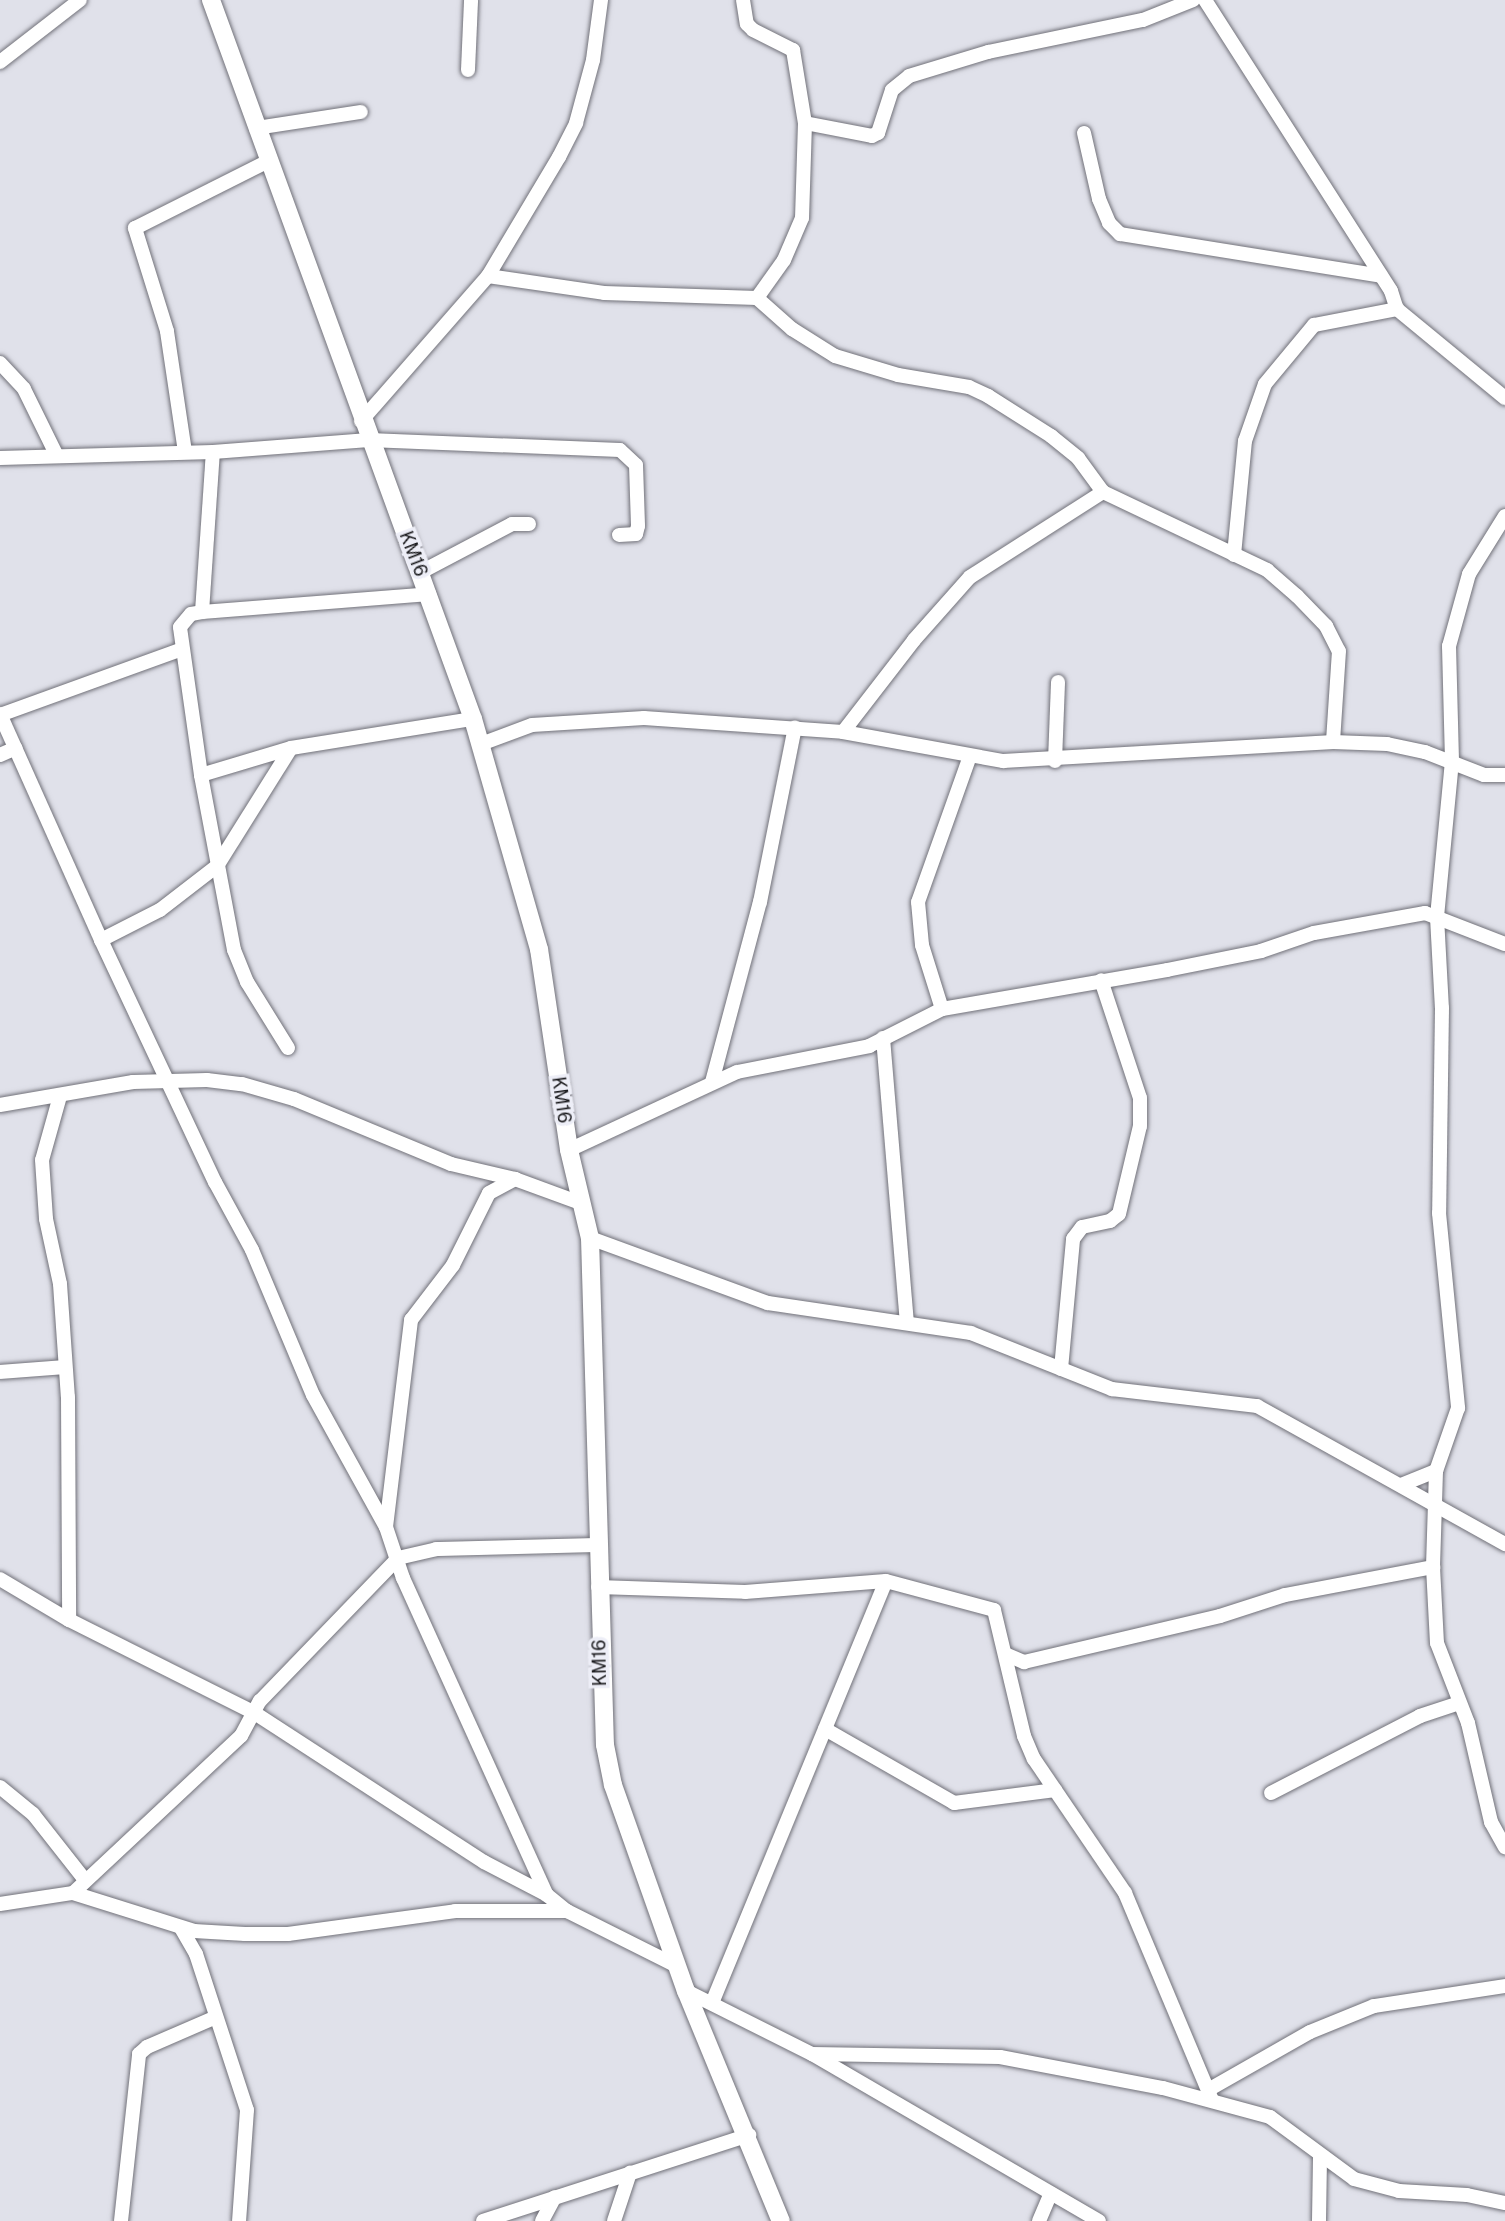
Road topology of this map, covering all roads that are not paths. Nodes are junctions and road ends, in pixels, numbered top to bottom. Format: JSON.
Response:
{"nodes":[{"id":1,"x":80,"y":0,"type":"edge"},
{"id":2,"x":211,"y":0,"type":"edge"},
{"id":3,"x":471,"y":0,"type":"edge"},
{"id":4,"x":601,"y":0,"type":"edge"},
{"id":5,"x":743,"y":0,"type":"edge"},
{"id":6,"x":1194,"y":0,"type":"edge"},
{"id":7,"x":1205,"y":0,"type":"edge"},
{"id":8,"x":0,"y":62,"type":"edge"},
{"id":9,"x":468,"y":71,"type":"dead end"},
{"id":10,"x":360,"y":112,"type":"dead end"},
{"id":11,"x":805,"y":123,"type":"junction"},
{"id":12,"x":256,"y":128,"type":"junction"},
{"id":13,"x":1084,"y":133,"type":"dead end"},
{"id":14,"x":268,"y":161,"type":"junction"},
{"id":15,"x":488,"y":276,"type":"junction"},
{"id":16,"x":1381,"y":276,"type":"junction"},
{"id":17,"x":757,"y":298,"type":"junction"},
{"id":18,"x":1397,"y":309,"type":"junction"},
{"id":19,"x":0,"y":363,"type":"edge"},
{"id":20,"x":1505,"y":397,"type":"edge"},
{"id":21,"x":362,"y":421,"type":"junction"},
{"id":22,"x":369,"y":440,"type":"junction"},
{"id":23,"x":185,"y":452,"type":"junction"},
{"id":24,"x":212,"y":452,"type":"junction"},
{"id":25,"x":56,"y":454,"type":"junction"},
{"id":26,"x":0,"y":458,"type":"edge"},
{"id":27,"x":1102,"y":492,"type":"junction"},
{"id":28,"x":1505,"y":516,"type":"edge"},
{"id":29,"x":529,"y":524,"type":"dead end"},
{"id":30,"x":619,"y":535,"type":"dead end"},
{"id":31,"x":1234,"y":555,"type":"junction"},
{"id":32,"x":421,"y":572,"type":"junction"},
{"id":33,"x":429,"y":594,"type":"junction"},
{"id":34,"x":202,"y":612,"type":"junction"},
{"id":35,"x":182,"y":649,"type":"junction"},
{"id":36,"x":1058,"y":682,"type":"dead end"},
{"id":37,"x":0,"y":714,"type":"edge"},
{"id":38,"x":472,"y":719,"type":"junction"},
{"id":39,"x":795,"y":727,"type":"junction"},
{"id":40,"x":843,"y":732,"type":"junction"},
{"id":41,"x":1334,"y":742,"type":"junction"},
{"id":42,"x":481,"y":744,"type":"junction"},
{"id":43,"x":16,"y":748,"type":"junction"},
{"id":44,"x":291,"y":748,"type":"junction"},
{"id":45,"x":0,"y":755,"type":"edge"},
{"id":46,"x":970,"y":756,"type":"junction"},
{"id":47,"x":1055,"y":761,"type":"junction"},
{"id":48,"x":1452,"y":761,"type":"junction"},
{"id":49,"x":201,"y":775,"type":"junction"},
{"id":50,"x":1505,"y":775,"type":"edge"},
{"id":51,"x":217,"y":866,"type":"junction"},
{"id":52,"x":1437,"y":917,"type":"junction"},
{"id":53,"x":101,"y":940,"type":"junction"},
{"id":54,"x":1505,"y":944,"type":"edge"},
{"id":55,"x":1101,"y":980,"type":"junction"},
{"id":56,"x":942,"y":1009,"type":"junction"},
{"id":57,"x":883,"y":1038,"type":"junction"},
{"id":58,"x":288,"y":1048,"type":"dead end"},
{"id":59,"x":171,"y":1081,"type":"junction"},
{"id":60,"x":712,"y":1082,"type":"junction"},
{"id":61,"x":60,"y":1096,"type":"junction"},
{"id":62,"x":0,"y":1105,"type":"edge"},
{"id":63,"x":569,"y":1150,"type":"junction"},
{"id":64,"x":478,"y":1170,"type":"junction"},
{"id":65,"x":515,"y":1179,"type":"junction"},
{"id":66,"x":489,"y":1193,"type":"junction"},
{"id":67,"x":583,"y":1205,"type":"junction"},
{"id":68,"x":590,"y":1238,"type":"junction"},
{"id":69,"x":907,"y":1321,"type":"junction"},
{"id":70,"x":65,"y":1367,"type":"junction"},
{"id":71,"x":1061,"y":1369,"type":"junction"},
{"id":72,"x":0,"y":1372,"type":"edge"},
{"id":73,"x":1436,"y":1471,"type":"junction"},
{"id":74,"x":1401,"y":1485,"type":"junction"},
{"id":75,"x":1438,"y":1504,"type":"junction"},
{"id":76,"x":386,"y":1527,"type":"junction"},
{"id":77,"x":1505,"y":1544,"type":"edge"},
{"id":78,"x":599,"y":1545,"type":"junction"},
{"id":79,"x":398,"y":1558,"type":"junction"},
{"id":80,"x":1433,"y":1567,"type":"junction"},
{"id":81,"x":0,"y":1579,"type":"edge"},
{"id":82,"x":886,"y":1581,"type":"junction"},
{"id":83,"x":598,"y":1587,"type":"junction"},
{"id":84,"x":69,"y":1620,"type":"junction"},
{"id":85,"x":1005,"y":1654,"type":"junction"},
{"id":86,"x":1024,"y":1662,"type":"junction"},
{"id":87,"x":1011,"y":1681,"type":"junction"},
{"id":88,"x":1459,"y":1703,"type":"junction"},
{"id":89,"x":253,"y":1712,"type":"junction"},
{"id":90,"x":825,"y":1729,"type":"junction"},
{"id":91,"x":0,"y":1787,"type":"edge"},
{"id":92,"x":1055,"y":1790,"type":"junction"},
{"id":93,"x":1270,"y":1793,"type":"dead end"},
{"id":94,"x":1505,"y":1847,"type":"edge"},
{"id":95,"x":85,"y":1880,"type":"junction"},
{"id":96,"x":74,"y":1893,"type":"junction"},
{"id":97,"x":547,"y":1895,"type":"junction"},
{"id":98,"x":0,"y":1904,"type":"edge"},
{"id":99,"x":567,"y":1911,"type":"junction"},
{"id":100,"x":181,"y":1928,"type":"junction"},
{"id":101,"x":211,"y":1932,"type":"junction"},
{"id":102,"x":196,"y":1954,"type":"junction"},
{"id":103,"x":679,"y":1967,"type":"junction"},
{"id":104,"x":1505,"y":1986,"type":"edge"},
{"id":105,"x":686,"y":1991,"type":"junction"},
{"id":106,"x":712,"y":2003,"type":"junction"},
{"id":107,"x":216,"y":2017,"type":"junction"},
{"id":108,"x":811,"y":2054,"type":"junction"},
{"id":109,"x":1210,"y":2095,"type":"junction"},
{"id":110,"x":749,"y":2135,"type":"junction"},
{"id":111,"x":1320,"y":2155,"type":"junction"},
{"id":112,"x":630,"y":2173,"type":"junction"},
{"id":113,"x":1051,"y":2193,"type":"junction"},
{"id":114,"x":555,"y":2197,"type":"junction"},
{"id":115,"x":1505,"y":2203,"type":"edge"},
{"id":116,"x":121,"y":2221,"type":"edge"},
{"id":117,"x":239,"y":2221,"type":"edge"},
{"id":118,"x":483,"y":2221,"type":"edge"},
{"id":119,"x":542,"y":2221,"type":"edge"},
{"id":120,"x":614,"y":2221,"type":"edge"},
{"id":121,"x":781,"y":2221,"type":"edge"},
{"id":122,"x":1040,"y":2221,"type":"edge"},
{"id":123,"x":1099,"y":2221,"type":"edge"},
{"id":124,"x":1319,"y":2221,"type":"edge"}],
"edges":[{"from":1,"to":8,"type":"street"},
{"from":2,"to":12,"type":"street","name":"KM16"},
{"from":3,"to":9,"type":"street"},
{"from":4,"to":15,"type":"street"},
{"from":5,"to":11,"type":"street"},
{"from":6,"to":11,"type":"street"},
{"from":7,"to":16,"type":"street"},
{"from":10,"to":12,"type":"street"},
{"from":11,"to":17,"type":"street"},
{"from":12,"to":14,"type":"street","name":"KM16"},
{"from":13,"to":16,"type":"street"},
{"from":14,"to":21,"type":"street","name":"KM16"},
{"from":14,"to":23,"type":"street"},
{"from":15,"to":17,"type":"street"},
{"from":15,"to":21,"type":"street"},
{"from":16,"to":18,"type":"street"},
{"from":17,"to":27,"type":"street"},
{"from":18,"to":20,"type":"street"},
{"from":18,"to":31,"type":"street"},
{"from":19,"to":25,"type":"street"},
{"from":21,"to":22,"type":"street","name":"KM16"},
{"from":22,"to":24,"type":"street"},
{"from":22,"to":30,"type":"street"},
{"from":22,"to":32,"type":"street","name":"KM16"},
{"from":23,"to":24,"type":"street"},
{"from":23,"to":25,"type":"street"},
{"from":24,"to":34,"type":"street"},
{"from":25,"to":26,"type":"street"},
{"from":27,"to":31,"type":"street"},
{"from":27,"to":40,"type":"street"},
{"from":28,"to":48,"type":"street"},
{"from":29,"to":32,"type":"street"},
{"from":31,"to":41,"type":"street"},
{"from":32,"to":33,"type":"street","name":"KM16"},
{"from":33,"to":34,"type":"street"},
{"from":33,"to":38,"type":"street","name":"KM16"},
{"from":34,"to":35,"type":"street"},
{"from":35,"to":37,"type":"street"},
{"from":35,"to":49,"type":"street"},
{"from":36,"to":47,"type":"street"},
{"from":37,"to":43,"type":"street"},
{"from":38,"to":42,"type":"street","name":"KM16"},
{"from":38,"to":44,"type":"street"},
{"from":39,"to":40,"type":"street"},
{"from":39,"to":42,"type":"street"},
{"from":39,"to":60,"type":"street"},
{"from":40,"to":46,"type":"street"},
{"from":41,"to":47,"type":"street"},
{"from":41,"to":48,"type":"street"},
{"from":42,"to":63,"type":"street","name":"KM16"},
{"from":43,"to":45,"type":"street"},
{"from":43,"to":53,"type":"street"},
{"from":44,"to":49,"type":"street"},
{"from":44,"to":51,"type":"street"},
{"from":46,"to":47,"type":"street"},
{"from":46,"to":56,"type":"street"},
{"from":48,"to":50,"type":"street"},
{"from":48,"to":52,"type":"street"},
{"from":49,"to":51,"type":"street"},
{"from":51,"to":53,"type":"street"},
{"from":51,"to":58,"type":"street"},
{"from":52,"to":54,"type":"street"},
{"from":52,"to":55,"type":"street"},
{"from":52,"to":73,"type":"street"},
{"from":53,"to":59,"type":"street"},
{"from":55,"to":56,"type":"street"},
{"from":55,"to":71,"type":"street"},
{"from":56,"to":57,"type":"street"},
{"from":57,"to":60,"type":"street"},
{"from":57,"to":69,"type":"street"},
{"from":59,"to":61,"type":"street"},
{"from":59,"to":64,"type":"street"},
{"from":59,"to":76,"type":"street"},
{"from":60,"to":63,"type":"street"},
{"from":61,"to":62,"type":"street"},
{"from":61,"to":70,"type":"street"},
{"from":63,"to":67,"type":"street","name":"KM16"},
{"from":64,"to":65,"type":"street"},
{"from":64,"to":66,"type":"street"},
{"from":65,"to":66,"type":"street"},
{"from":65,"to":67,"type":"street"},
{"from":66,"to":76,"type":"street"},
{"from":67,"to":68,"type":"street","name":"KM16"},
{"from":68,"to":69,"type":"street"},
{"from":68,"to":78,"type":"street","name":"KM16"},
{"from":69,"to":71,"type":"street"},
{"from":70,"to":72,"type":"street"},
{"from":70,"to":84,"type":"street"},
{"from":71,"to":74,"type":"street"},
{"from":73,"to":74,"type":"street"},
{"from":73,"to":75,"type":"street"},
{"from":74,"to":75,"type":"street"},
{"from":75,"to":77,"type":"street"},
{"from":75,"to":80,"type":"street"},
{"from":76,"to":79,"type":"street"},
{"from":78,"to":79,"type":"street"},
{"from":78,"to":83,"type":"street","name":"KM16"},
{"from":79,"to":89,"type":"street"},
{"from":79,"to":97,"type":"street"},
{"from":80,"to":86,"type":"street"},
{"from":80,"to":88,"type":"street"},
{"from":81,"to":84,"type":"street"},
{"from":82,"to":83,"type":"street"},
{"from":82,"to":85,"type":"street"},
{"from":82,"to":90,"type":"street"},
{"from":83,"to":103,"type":"street","name":"KM16"},
{"from":84,"to":89,"type":"street"},
{"from":85,"to":86,"type":"street"},
{"from":85,"to":87,"type":"street"},
{"from":86,"to":87,"type":"street"},
{"from":87,"to":92,"type":"street"},
{"from":88,"to":93,"type":"street"},
{"from":88,"to":94,"type":"street"},
{"from":89,"to":95,"type":"street"},
{"from":89,"to":97,"type":"street"},
{"from":90,"to":92,"type":"street"},
{"from":90,"to":106,"type":"street"},
{"from":91,"to":95,"type":"street"},
{"from":92,"to":109,"type":"street"},
{"from":95,"to":96,"type":"street"},
{"from":96,"to":98,"type":"street"},
{"from":96,"to":100,"type":"street"},
{"from":97,"to":99,"type":"street"},
{"from":99,"to":101,"type":"street"},
{"from":99,"to":103,"type":"street"},
{"from":100,"to":101,"type":"street"},
{"from":100,"to":102,"type":"street"},
{"from":101,"to":102,"type":"street"},
{"from":102,"to":107,"type":"street"},
{"from":103,"to":105,"type":"street","name":"KM16"},
{"from":104,"to":109,"type":"street"},
{"from":105,"to":106,"type":"street"},
{"from":105,"to":110,"type":"street","name":"KM16"},
{"from":106,"to":108,"type":"street"},
{"from":107,"to":116,"type":"street"},
{"from":107,"to":117,"type":"street"},
{"from":108,"to":109,"type":"street"},
{"from":108,"to":113,"type":"street"},
{"from":109,"to":111,"type":"street"},
{"from":110,"to":112,"type":"street"},
{"from":110,"to":121,"type":"street","name":"KM16"},
{"from":111,"to":115,"type":"street"},
{"from":111,"to":124,"type":"street"},
{"from":112,"to":114,"type":"street"},
{"from":112,"to":120,"type":"street"},
{"from":113,"to":122,"type":"street"},
{"from":113,"to":123,"type":"street"},
{"from":114,"to":118,"type":"street"},
{"from":114,"to":119,"type":"street"}]}
